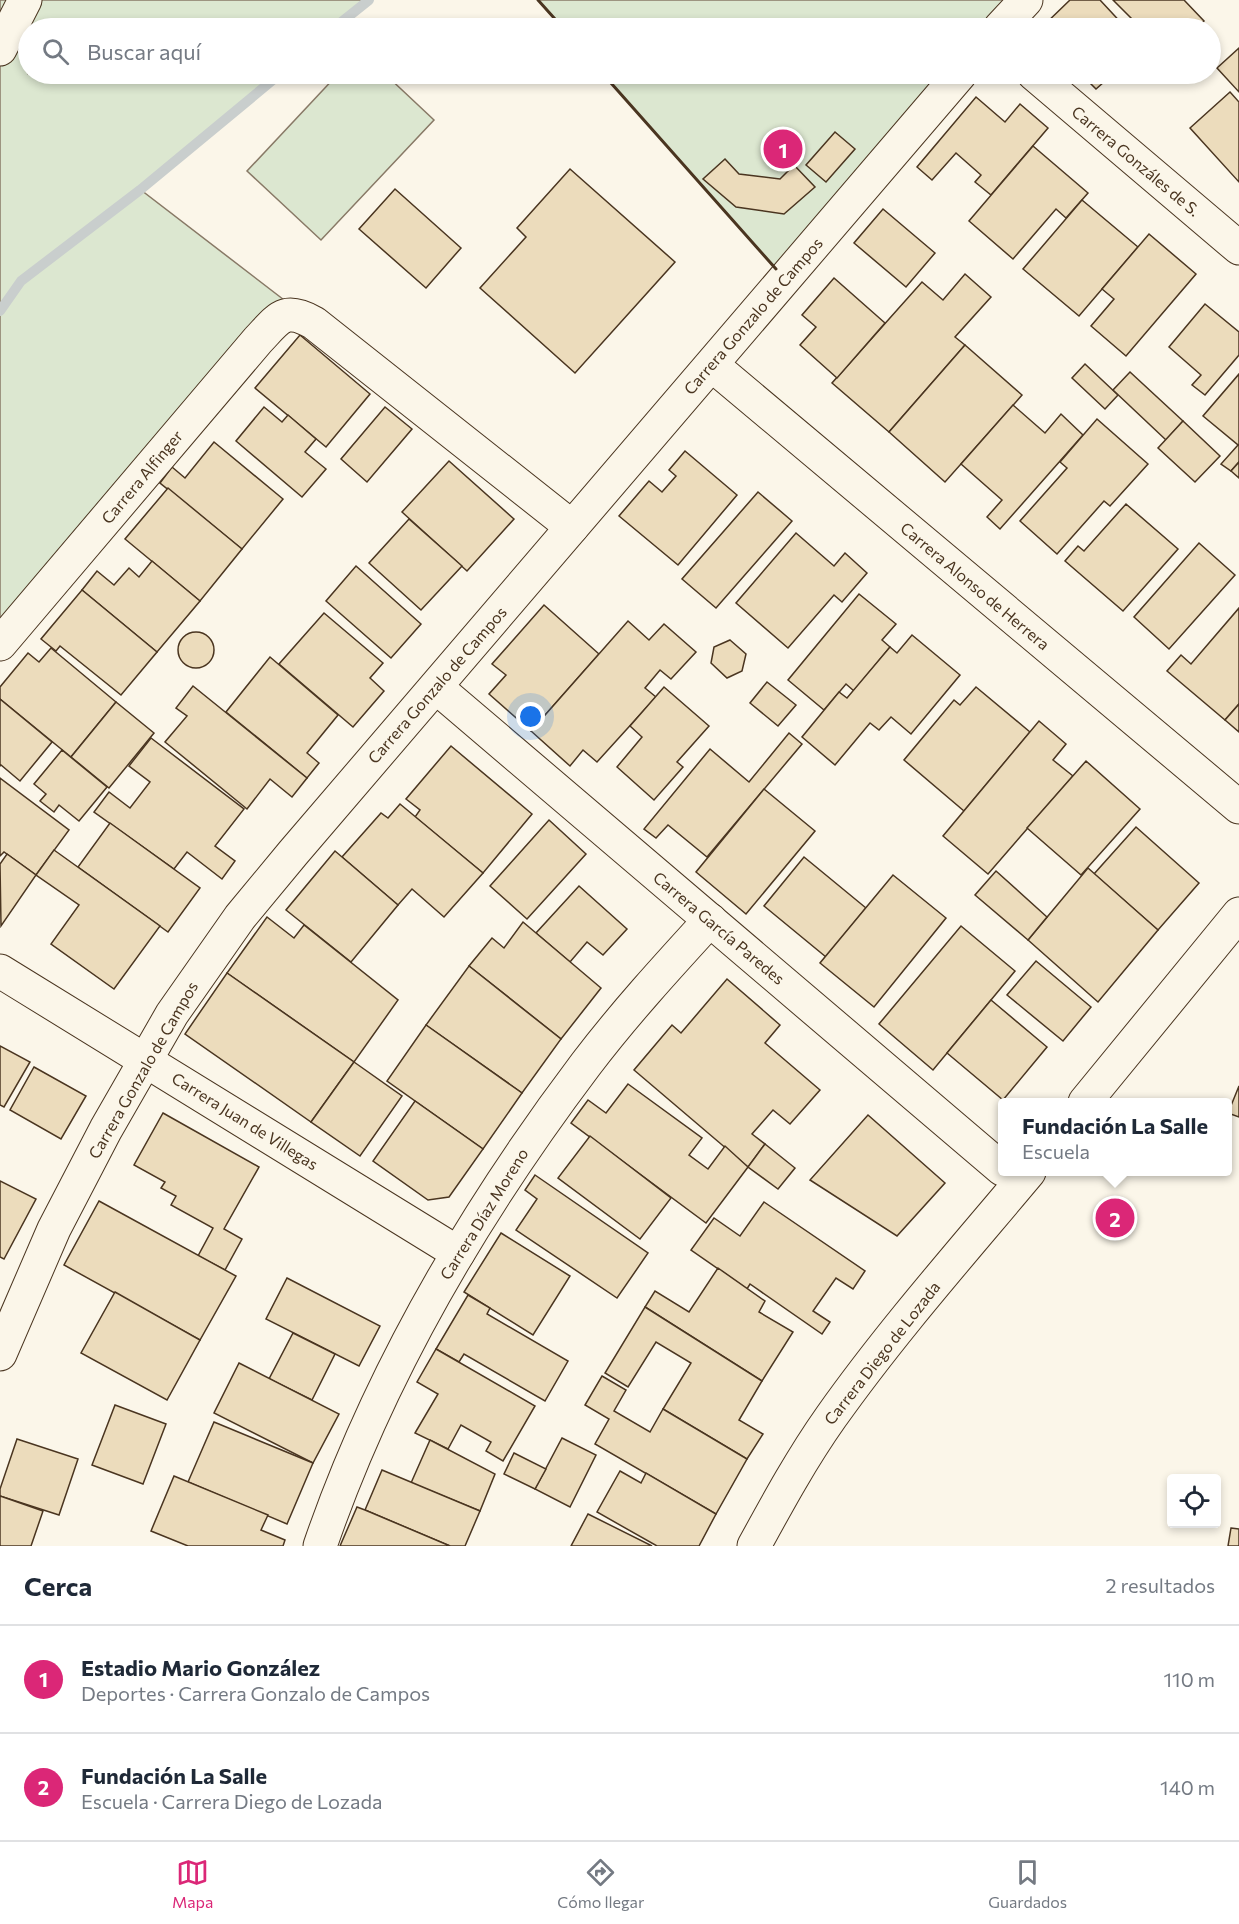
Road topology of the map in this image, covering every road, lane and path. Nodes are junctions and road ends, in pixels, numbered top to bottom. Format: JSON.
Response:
{"nodes":[{"id":1,"x":25,"y":0,"type":"edge"},
{"id":2,"x":1026,"y":0,"type":"edge"},
{"id":3,"x":1009,"y":18,"type":"edge"},
{"id":4,"x":0,"y":49,"type":"edge"},
{"id":5,"x":951,"y":84,"type":"edge"},
{"id":6,"x":1046,"y":84,"type":"edge"},
{"id":7,"x":1239,"y":248,"type":"edge"},
{"id":8,"x":712,"y":365,"type":"junction"},
{"id":9,"x":572,"y":527,"type":"junction"},
{"id":10,"x":0,"y":644,"type":"edge"},
{"id":11,"x":436,"y":687,"type":"junction"},
{"id":12,"x":1239,"y":807,"type":"edge"},
{"id":13,"x":1239,"y":914,"type":"edge"},
{"id":14,"x":710,"y":920,"type":"junction"},
{"id":15,"x":0,"y":971,"type":"edge"},
{"id":16,"x":146,"y":1059,"type":"junction"},
{"id":17,"x":1089,"y":1098,"type":"edge"},
{"id":18,"x":998,"y":1161,"type":"edge"},
{"id":19,"x":1012,"y":1176,"type":"edge"},
{"id":20,"x":458,"y":1253,"type":"junction"},
{"id":21,"x":0,"y":1354,"type":"edge"},
{"id":22,"x":320,"y":1546,"type":"edge"},
{"id":23,"x":753,"y":1546,"type":"edge"}],
"edges":[{"from":1,"to":4,"type":"main road"},
{"from":2,"to":3,"type":"main road"},
{"from":5,"to":8,"type":"main road","name":"Carrera Gonzalo de Campos"},
{"from":6,"to":7,"type":"main road","name":"Carrera Gonzáles de S."},
{"from":8,"to":9,"type":"main road","name":"Carrera Gonzalo de Campos"},
{"from":8,"to":12,"type":"main road","name":"Carrera Alonso de Herrera"},
{"from":9,"to":10,"type":"main road","name":"Carrera Alfinger"},
{"from":9,"to":11,"type":"main road","name":"Carrera Gonzalo de Campos"},
{"from":11,"to":14,"type":"main road","name":"Carrera García Paredes"},
{"from":11,"to":16,"type":"main road","name":"Carrera Gonzalo de Campos"},
{"from":13,"to":17,"type":"main road"},
{"from":14,"to":18,"type":"main road","name":"Carrera García Paredes"},
{"from":14,"to":20,"type":"main road","name":"Carrera Díaz Moreno"},
{"from":15,"to":16,"type":"main road","name":"Carrera Juan de Villegas"},
{"from":16,"to":20,"type":"main road","name":"Carrera Juan de Villegas"},
{"from":16,"to":21,"type":"main road","name":"Carrera Gonzalo de Campos"},
{"from":19,"to":23,"type":"main road","name":"Carrera Diego de Lozada"},
{"from":20,"to":22,"type":"main road","name":"Carrera Díaz Moreno"}]}
